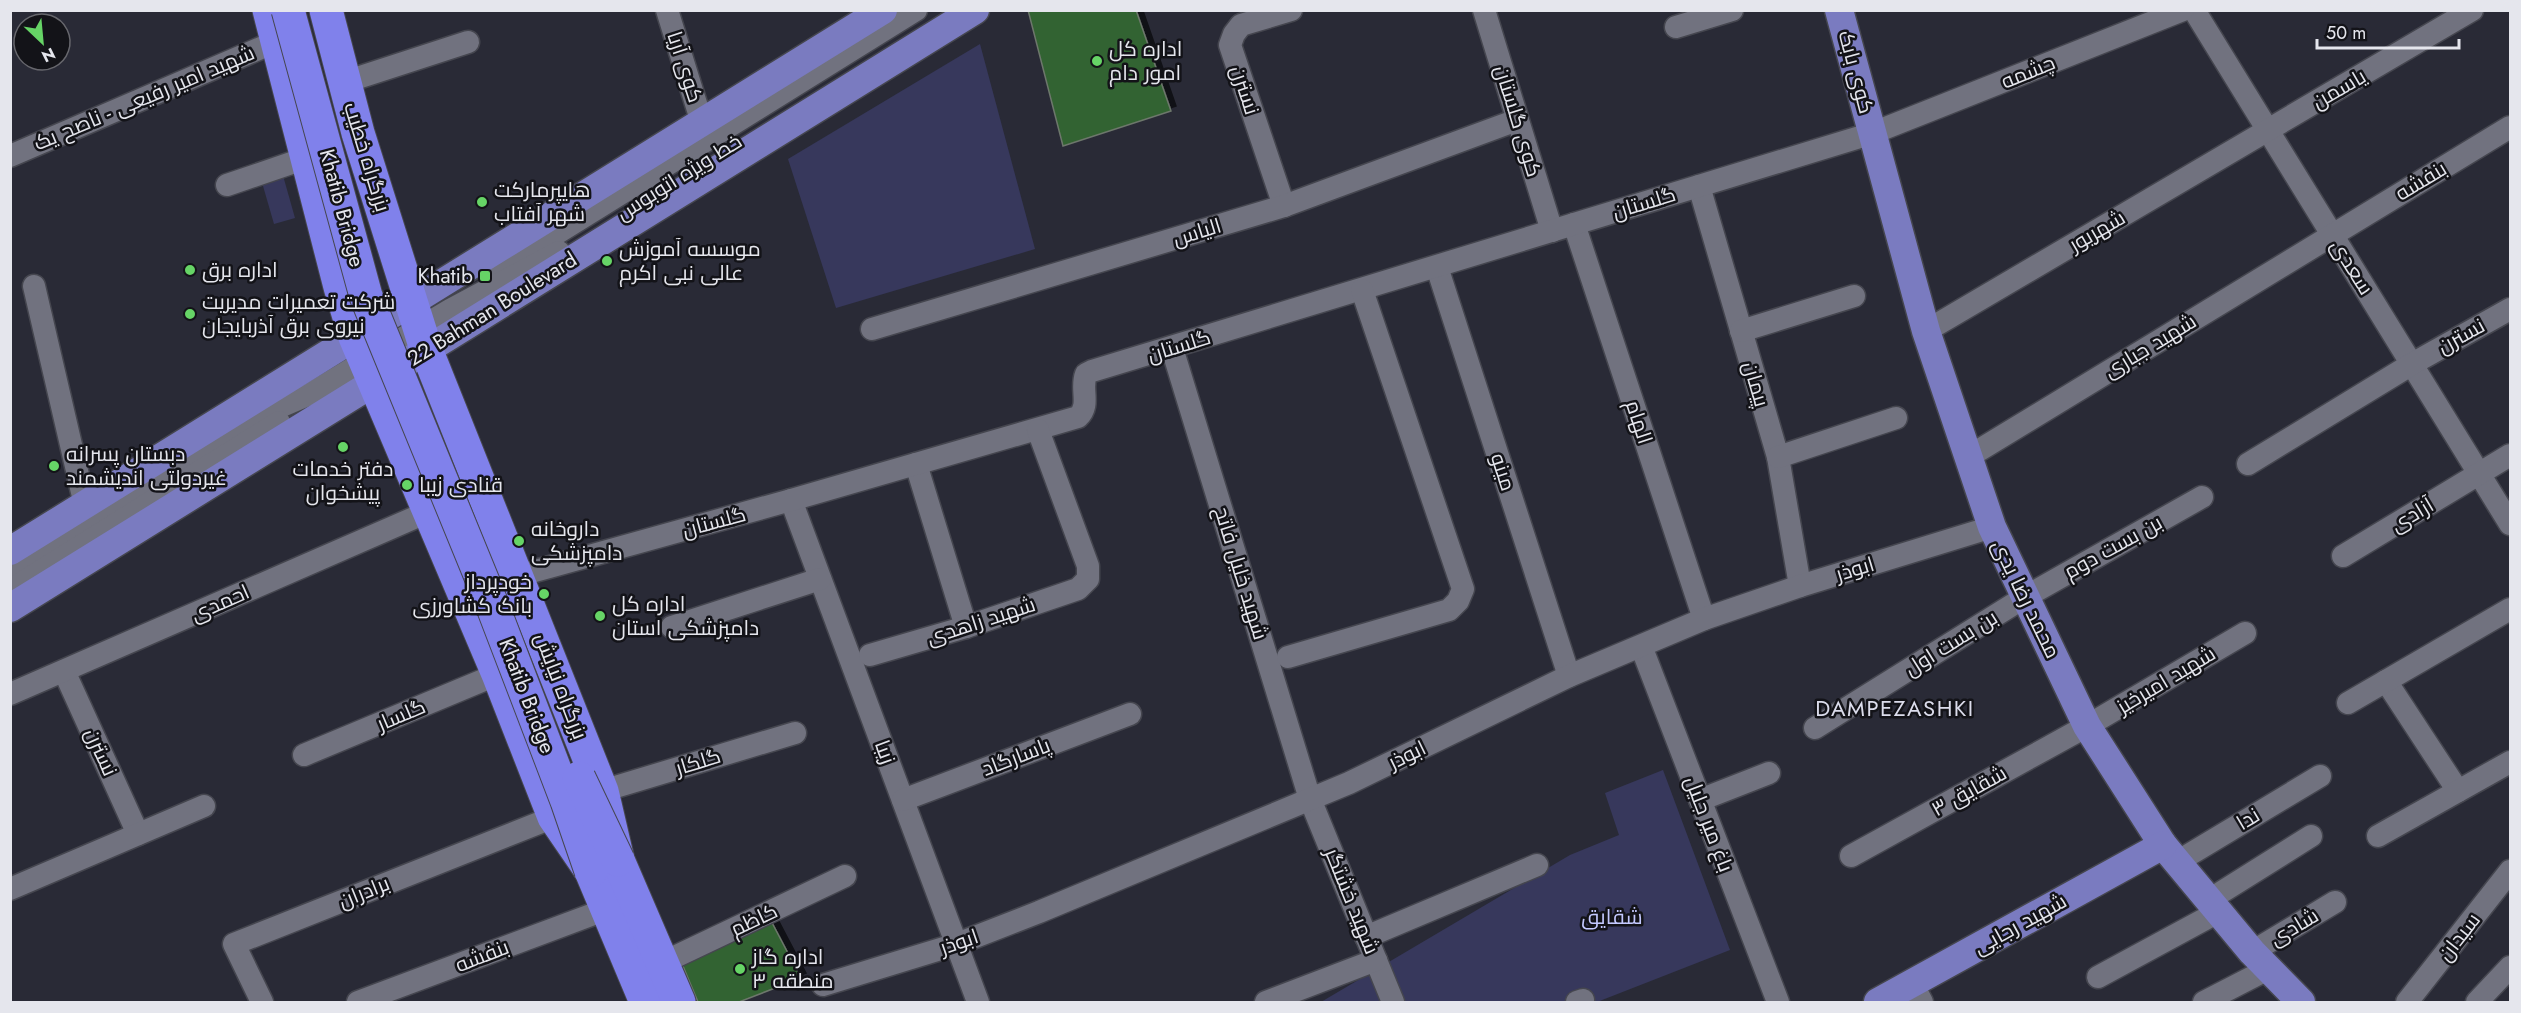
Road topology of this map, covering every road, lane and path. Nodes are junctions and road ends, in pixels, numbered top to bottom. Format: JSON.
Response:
{"nodes":[{"id":1,"x":288,"y":10,"type":"edge"},
{"id":2,"x":305,"y":10,"type":"edge"},
{"id":3,"x":326,"y":10,"type":"edge"},
{"id":4,"x":667,"y":10,"type":"edge"},
{"id":5,"x":883,"y":10,"type":"edge"},
{"id":6,"x":916,"y":10,"type":"edge"},
{"id":7,"x":948,"y":10,"type":"edge"},
{"id":8,"x":975,"y":10,"type":"edge"},
{"id":9,"x":1291,"y":10,"type":"edge"},
{"id":10,"x":1484,"y":10,"type":"edge"},
{"id":11,"x":1732,"y":10,"type":"edge"},
{"id":12,"x":1839,"y":10,"type":"edge"},
{"id":13,"x":2183,"y":10,"type":"edge"},
{"id":14,"x":2194,"y":10,"type":"edge"},
{"id":15,"x":2472,"y":10,"type":"edge"},
{"id":16,"x":273,"y":26,"type":"edge"},
{"id":17,"x":1676,"y":27,"type":"dead end"},
{"id":18,"x":468,"y":42,"type":"dead end"},
{"id":19,"x":345,"y":82,"type":"junction"},
{"id":20,"x":1517,"y":120,"type":"junction"},
{"id":21,"x":702,"y":123,"type":"junction"},
{"id":22,"x":2511,"y":127,"type":"edge"},
{"id":23,"x":2268,"y":130,"type":"junction"},
{"id":24,"x":358,"y":133,"type":"junction"},
{"id":25,"x":1873,"y":133,"type":"junction"},
{"id":26,"x":304,"y":153,"type":"junction"},
{"id":27,"x":10,"y":156,"type":"edge"},
{"id":28,"x":227,"y":184,"type":"dead end"},
{"id":29,"x":374,"y":184,"type":"junction"},
{"id":30,"x":1699,"y":186,"type":"junction"},
{"id":31,"x":317,"y":202,"type":"junction"},
{"id":32,"x":1284,"y":206,"type":"junction"},
{"id":33,"x":1574,"y":224,"type":"junction"},
{"id":34,"x":1552,"y":231,"type":"junction"},
{"id":35,"x":2332,"y":235,"type":"junction"},
{"id":36,"x":1437,"y":267,"type":"junction"},
{"id":37,"x":34,"y":286,"type":"dead end"},
{"id":38,"x":1362,"y":290,"type":"junction"},
{"id":39,"x":1854,"y":296,"type":"dead end"},
{"id":40,"x":2511,"y":309,"type":"edge"},
{"id":41,"x":450,"y":310,"type":"junction"},
{"id":42,"x":419,"y":327,"type":"junction"},
{"id":43,"x":872,"y":330,"type":"dead end"},
{"id":44,"x":1741,"y":331,"type":"junction"},
{"id":45,"x":1926,"y":331,"type":"junction"},
{"id":46,"x":1172,"y":348,"type":"junction"},
{"id":47,"x":365,"y":360,"type":"junction"},
{"id":48,"x":2412,"y":364,"type":"junction"},
{"id":49,"x":310,"y":394,"type":"junction"},
{"id":50,"x":1896,"y":418,"type":"dead end"},
{"id":51,"x":1038,"y":430,"type":"junction"},
{"id":52,"x":2511,"y":455,"type":"edge"},
{"id":53,"x":1778,"y":457,"type":"junction"},
{"id":54,"x":1968,"y":457,"type":"junction"},
{"id":55,"x":916,"y":464,"type":"junction"},
{"id":56,"x":2248,"y":464,"type":"dead end"},
{"id":57,"x":2480,"y":474,"type":"junction"},
{"id":58,"x":482,"y":489,"type":"junction"},
{"id":59,"x":2202,"y":497,"type":"dead end"},
{"id":60,"x":791,"y":500,"type":"junction"},
{"id":61,"x":86,"y":505,"type":"junction"},
{"id":62,"x":430,"y":511,"type":"junction"},
{"id":63,"x":2511,"y":524,"type":"edge"},
{"id":64,"x":1992,"y":527,"type":"junction"},
{"id":65,"x":10,"y":552,"type":"edge"},
{"id":66,"x":2343,"y":556,"type":"dead end"},
{"id":67,"x":10,"y":570,"type":"edge"},
{"id":68,"x":517,"y":576,"type":"junction"},
{"id":69,"x":820,"y":579,"type":"junction"},
{"id":70,"x":1800,"y":586,"type":"junction"},
{"id":71,"x":10,"y":590,"type":"edge"},
{"id":72,"x":2025,"y":597,"type":"junction"},
{"id":73,"x":10,"y":608,"type":"edge"},
{"id":74,"x":2511,"y":609,"type":"edge"},
{"id":75,"x":1704,"y":619,"type":"junction"},
{"id":76,"x":672,"y":627,"type":"dead end"},
{"id":77,"x":966,"y":627,"type":"junction"},
{"id":78,"x":2245,"y":633,"type":"dead end"},
{"id":79,"x":1641,"y":646,"type":"junction"},
{"id":80,"x":870,"y":655,"type":"dead end"},
{"id":81,"x":1288,"y":657,"type":"dead end"},
{"id":82,"x":64,"y":671,"type":"junction"},
{"id":83,"x":498,"y":674,"type":"junction"},
{"id":84,"x":1569,"y":676,"type":"junction"},
{"id":85,"x":2386,"y":681,"type":"junction"},
{"id":86,"x":10,"y":694,"type":"edge"},
{"id":87,"x":2348,"y":703,"type":"dead end"},
{"id":88,"x":1130,"y":714,"type":"dead end"},
{"id":89,"x":2087,"y":726,"type":"junction"},
{"id":90,"x":1815,"y":728,"type":"dead end"},
{"id":91,"x":795,"y":733,"type":"dead end"},
{"id":92,"x":304,"y":755,"type":"dead end"},
{"id":93,"x":2511,"y":762,"type":"edge"},
{"id":94,"x":1769,"y":773,"type":"dead end"},
{"id":95,"x":2320,"y":776,"type":"dead end"},
{"id":96,"x":602,"y":791,"type":"junction"},
{"id":97,"x":2458,"y":791,"type":"junction"},
{"id":98,"x":1310,"y":799,"type":"junction"},
{"id":99,"x":903,"y":800,"type":"junction"},
{"id":100,"x":1700,"y":800,"type":"junction"},
{"id":101,"x":204,"y":806,"type":"dead end"},
{"id":102,"x":554,"y":817,"type":"junction"},
{"id":103,"x":138,"y":834,"type":"junction"},
{"id":104,"x":2311,"y":836,"type":"dead end"},
{"id":105,"x":2378,"y":836,"type":"dead end"},
{"id":106,"x":2170,"y":854,"type":"junction"},
{"id":107,"x":1851,"y":856,"type":"dead end"},
{"id":108,"x":1537,"y":865,"type":"dead end"},
{"id":109,"x":604,"y":866,"type":"junction"},
{"id":110,"x":2511,"y":871,"type":"edge"},
{"id":111,"x":845,"y":876,"type":"dead end"},
{"id":112,"x":10,"y":889,"type":"edge"},
{"id":113,"x":2335,"y":902,"type":"dead end"},
{"id":114,"x":2213,"y":906,"type":"junction"},
{"id":115,"x":607,"y":909,"type":"junction"},
{"id":116,"x":1366,"y":937,"type":"junction"},
{"id":117,"x":957,"y":944,"type":"junction"},
{"id":118,"x":1376,"y":960,"type":"junction"},
{"id":119,"x":2260,"y":960,"type":"junction"},
{"id":120,"x":662,"y":963,"type":"junction"},
{"id":121,"x":2511,"y":967,"type":"edge"},
{"id":122,"x":2098,"y":977,"type":"dead end"},
{"id":123,"x":823,"y":985,"type":"dead end"},
{"id":124,"x":1917,"y":993,"type":"edge"},
{"id":125,"x":262,"y":1002,"type":"edge"},
{"id":126,"x":358,"y":1002,"type":"edge"},
{"id":127,"x":646,"y":1002,"type":"edge"},
{"id":128,"x":679,"y":1002,"type":"edge"},
{"id":129,"x":978,"y":1002,"type":"edge"},
{"id":130,"x":1266,"y":1002,"type":"edge"},
{"id":131,"x":1393,"y":1002,"type":"edge"},
{"id":132,"x":1778,"y":1002,"type":"edge"},
{"id":133,"x":1878,"y":1002,"type":"edge"},
{"id":134,"x":2204,"y":1002,"type":"edge"},
{"id":135,"x":2301,"y":1002,"type":"edge"},
{"id":136,"x":2407,"y":1002,"type":"edge"},
{"id":137,"x":2477,"y":1002,"type":"edge"}],
"edges":[{"from":1,"to":109,"type":"highway","name":"Khatib Bridge","bridge":true},
{"from":2,"to":109,"type":"highway","name":"Khatib Bridge","bridge":true},
{"from":3,"to":19,"type":"highway","name":"بزرگراه خطیب"},
{"from":4,"to":21,"type":"street","name":"کوی آریا"},
{"from":5,"to":21,"type":"main road","name":"22 Bahman Boulevard"},
{"from":6,"to":41,"type":"street","name":"خط ویژه اتوبوس"},
{"from":7,"to":41,"type":"street","name":"خط ویژه اتوبوس"},
{"from":8,"to":42,"type":"main road","name":"22 Bahman Boulevard"},
{"from":9,"to":32,"type":"street","name":"نسترن"},
{"from":10,"to":20,"type":"street","name":"کوی گلستان"},
{"from":11,"to":17,"type":"street"},
{"from":12,"to":25,"type":"main road","name":"کوی بابک"},
{"from":13,"to":25,"type":"street","name":"چشمه"},
{"from":14,"to":23,"type":"street","name":"سعدی"},
{"from":15,"to":23,"type":"street","name":"یاسمن"},
{"from":16,"to":26,"type":"highway"},
{"from":16,"to":27,"type":"street","name":"شهید امیر رفیعی - ناصح یک"},
{"from":18,"to":19,"type":"street"},
{"from":19,"to":24,"type":"highway","name":"بزرگراه خطیب"},
{"from":20,"to":32,"type":"street","name":"الیاس"},
{"from":20,"to":34,"type":"street","name":"کوی گلستان"},
{"from":21,"to":42,"type":"main road","name":"22 Bahman Boulevard"},
{"from":22,"to":35,"type":"street","name":"بنفشه"},
{"from":23,"to":35,"type":"street","name":"سعدی"},
{"from":23,"to":45,"type":"street","name":"شهریور"},
{"from":24,"to":26,"type":"highway"},
{"from":24,"to":29,"type":"highway","name":"بزرگراه خطیب"},
{"from":25,"to":30,"type":"street","name":"گلستان"},
{"from":25,"to":45,"type":"main road","name":"محمد رضا یدی"},
{"from":26,"to":28,"type":"street"},
{"from":26,"to":31,"type":"highway"},
{"from":29,"to":31,"type":"highway"},
{"from":29,"to":42,"type":"highway","name":"بزرگراه خطیب"},
{"from":30,"to":33,"type":"street","name":"گلستان"},
{"from":30,"to":44,"type":"street","name":"پیمان"},
{"from":31,"to":47,"type":"highway"},
{"from":32,"to":43,"type":"street","name":"الیاس"},
{"from":33,"to":34,"type":"street","name":"گلستان"},
{"from":33,"to":75,"type":"street","name":"الهام"},
{"from":34,"to":36,"type":"street","name":"گلستان"},
{"from":35,"to":48,"type":"street","name":"سعدی"},
{"from":35,"to":54,"type":"street","name":"شهید جباری"},
{"from":36,"to":38,"type":"street","name":"گلستان"},
{"from":36,"to":84,"type":"street","name":"مینو"},
{"from":37,"to":61,"type":"street"},
{"from":38,"to":46,"type":"street","name":"گلستان"},
{"from":38,"to":81,"type":"street"},
{"from":39,"to":44,"type":"street"},
{"from":40,"to":48,"type":"street","name":"نسترن"},
{"from":41,"to":42,"type":"street"},
{"from":42,"to":47,"type":"main road","name":"22 Bahman Boulevard"},
{"from":42,"to":47,"type":"main road","name":"22 Bahman Boulevard"},
{"from":42,"to":58,"type":"highway","name":"بزرگراه نیایش"},
{"from":44,"to":53,"type":"street","name":"پیمان"},
{"from":45,"to":54,"type":"main road","name":"محمد رضا یدی"},
{"from":46,"to":51,"type":"street","name":"گلستان"},
{"from":46,"to":98,"type":"street","name":"شهید خلیل فاتح"},
{"from":47,"to":49,"type":"street"},
{"from":47,"to":61,"type":"main road","name":"22 Bahman Boulevard"},
{"from":47,"to":62,"type":"highway"},
{"from":47,"to":73,"type":"main road","name":"22 Bahman Boulevard"},
{"from":48,"to":56,"type":"street","name":"نسترن"},
{"from":48,"to":57,"type":"street","name":"سعدی"},
{"from":49,"to":67,"type":"street"},
{"from":49,"to":71,"type":"street"},
{"from":50,"to":53,"type":"street"},
{"from":51,"to":55,"type":"street","name":"گلستان"},
{"from":51,"to":77,"type":"street","name":"شهید زاهدی"},
{"from":52,"to":57,"type":"street","name":"آزادی"},
{"from":53,"to":70,"type":"street","name":"پیمان"},
{"from":54,"to":64,"type":"main road","name":"محمد رضا یدی"},
{"from":55,"to":60,"type":"street","name":"گلستان"},
{"from":55,"to":77,"type":"street"},
{"from":57,"to":63,"type":"street","name":"سعدی"},
{"from":57,"to":66,"type":"street","name":"آزادی"},
{"from":58,"to":62,"type":"highway"},
{"from":58,"to":68,"type":"highway","name":"بزرگراه نیایش"},
{"from":59,"to":72,"type":"street","name":"بن بست دوم"},
{"from":60,"to":68,"type":"street","name":"گلستان"},
{"from":60,"to":69,"type":"street","name":"زیبا"},
{"from":61,"to":65,"type":"main road","name":"22 Bahman Boulevard"},
{"from":62,"to":82,"type":"street","name":"احمدی"},
{"from":62,"to":83,"type":"highway"},
{"from":64,"to":70,"type":"street","name":"ابوذر"},
{"from":64,"to":72,"type":"main road","name":"محمد رضا یدی"},
{"from":68,"to":96,"type":"highway","name":"بزرگراه نیایش"},
{"from":69,"to":76,"type":"street"},
{"from":69,"to":99,"type":"street","name":"زیبا"},
{"from":70,"to":75,"type":"street","name":"ابوذر"},
{"from":72,"to":89,"type":"main road","name":"محمد رضا یدی"},
{"from":72,"to":90,"type":"street","name":"بن بست اول"},
{"from":74,"to":85,"type":"street"},
{"from":75,"to":79,"type":"street","name":"ابوذر"},
{"from":77,"to":80,"type":"street","name":"شهید زاهدی"},
{"from":78,"to":89,"type":"street","name":"شهید امیرخیز"},
{"from":79,"to":84,"type":"street","name":"ابوذر"},
{"from":79,"to":100,"type":"street","name":"باغ میر جلیل"},
{"from":82,"to":86,"type":"street","name":"احمدی"},
{"from":82,"to":103,"type":"street","name":"نسترن"},
{"from":83,"to":92,"type":"street","name":"گلسار"},
{"from":83,"to":102,"type":"highway"},
{"from":84,"to":98,"type":"street","name":"ابوذر"},
{"from":85,"to":87,"type":"street"},
{"from":85,"to":97,"type":"street"},
{"from":88,"to":99,"type":"street","name":"پاسارگاد"},
{"from":89,"to":106,"type":"main road","name":"محمد رضا یدی"},
{"from":89,"to":107,"type":"street","name":"شقایق ۳"},
{"from":91,"to":96,"type":"street","name":"گلکار"},
{"from":93,"to":97,"type":"street"},
{"from":94,"to":100,"type":"street"},
{"from":95,"to":106,"type":"street","name":"ندا"},
{"from":96,"to":109,"type":"highway","name":"بزرگراه نیایش"},
{"from":97,"to":105,"type":"street"},
{"from":98,"to":116,"type":"street","name":"شهید خشتگر"},
{"from":98,"to":117,"type":"street","name":"ابوذر"},
{"from":99,"to":117,"type":"street","name":"زیبا"},
{"from":100,"to":132,"type":"street","name":"باغ میر جلیل"},
{"from":101,"to":103,"type":"street"},
{"from":102,"to":109,"type":"highway"},
{"from":102,"to":125,"type":"street","name":"برادران"},
{"from":103,"to":112,"type":"street"},
{"from":104,"to":114,"type":"street"},
{"from":106,"to":114,"type":"main road","name":"محمد رضا یدی"},
{"from":106,"to":124,"type":"main road","name":"شهید رجایی"},
{"from":108,"to":116,"type":"street"},
{"from":109,"to":115,"type":"highway"},
{"from":109,"to":120,"type":"highway"},
{"from":110,"to":136,"type":"street","name":"سیدان"},
{"from":111,"to":120,"type":"street","name":"کاظم"},
{"from":113,"to":119,"type":"street","name":"شادی"},
{"from":114,"to":119,"type":"main road","name":"محمد رضا یدی"},
{"from":114,"to":122,"type":"street"},
{"from":115,"to":126,"type":"street","name":"بنفشه"},
{"from":115,"to":127,"type":"highway"},
{"from":116,"to":118,"type":"street","name":"شهید خشتگر"},
{"from":117,"to":123,"type":"street","name":"ابوذر"},
{"from":117,"to":129,"type":"street","name":"زیبا"},
{"from":118,"to":130,"type":"street"},
{"from":118,"to":131,"type":"street","name":"شهید خشتگر"},
{"from":119,"to":134,"type":"street","name":"شادی"},
{"from":119,"to":135,"type":"main road","name":"محمد رضا یدی"},
{"from":120,"to":128,"type":"highway"},
{"from":121,"to":137,"type":"street"},
{"from":124,"to":133,"type":"main road","name":"شهید رجایی"}]}
